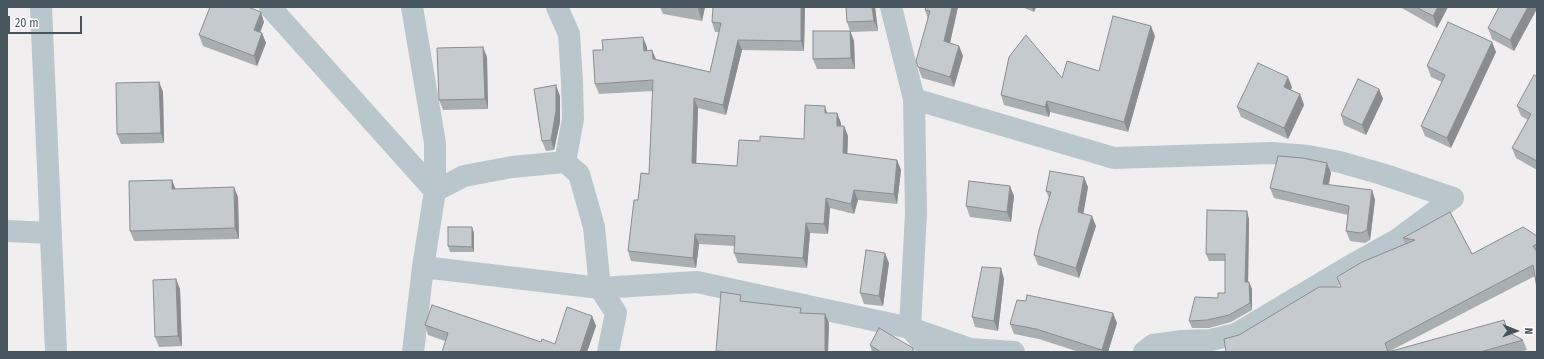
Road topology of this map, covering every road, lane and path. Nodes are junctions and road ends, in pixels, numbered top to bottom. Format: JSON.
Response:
{"nodes":[{"id":1,"x":41,"y":7,"type":"edge"},
{"id":2,"x":270,"y":7,"type":"edge"},
{"id":3,"x":412,"y":7,"type":"edge"},
{"id":4,"x":557,"y":7,"type":"edge"},
{"id":5,"x":891,"y":7,"type":"edge"},
{"id":6,"x":914,"y":99,"type":"junction"},
{"id":7,"x":565,"y":162,"type":"junction"},
{"id":8,"x":435,"y":191,"type":"junction"},
{"id":9,"x":7,"y":231,"type":"edge"},
{"id":10,"x":51,"y":233,"type":"junction"},
{"id":11,"x":423,"y":267,"type":"junction"},
{"id":12,"x":600,"y":288,"type":"junction"},
{"id":13,"x":910,"y":328,"type":"junction"},
{"id":14,"x":56,"y":352,"type":"edge"},
{"id":15,"x":413,"y":352,"type":"edge"},
{"id":16,"x":608,"y":352,"type":"edge"},
{"id":17,"x":931,"y":352,"type":"edge"},
{"id":18,"x":1014,"y":352,"type":"edge"},
{"id":19,"x":1144,"y":352,"type":"edge"}],
"edges":[{"from":1,"to":10,"type":"street"},
{"from":2,"to":8,"type":"street"},
{"from":3,"to":8,"type":"street"},
{"from":4,"to":7,"type":"street"},
{"from":5,"to":6,"type":"street"},
{"from":6,"to":13,"type":"street"},
{"from":6,"to":19,"type":"street"},
{"from":7,"to":8,"type":"street"},
{"from":7,"to":12,"type":"street"},
{"from":8,"to":11,"type":"street"},
{"from":9,"to":10,"type":"street"},
{"from":10,"to":14,"type":"street"},
{"from":11,"to":12,"type":"street"},
{"from":11,"to":15,"type":"street"},
{"from":12,"to":13,"type":"street"},
{"from":12,"to":16,"type":"street"},
{"from":13,"to":17,"type":"street"},
{"from":13,"to":18,"type":"street"}]}
